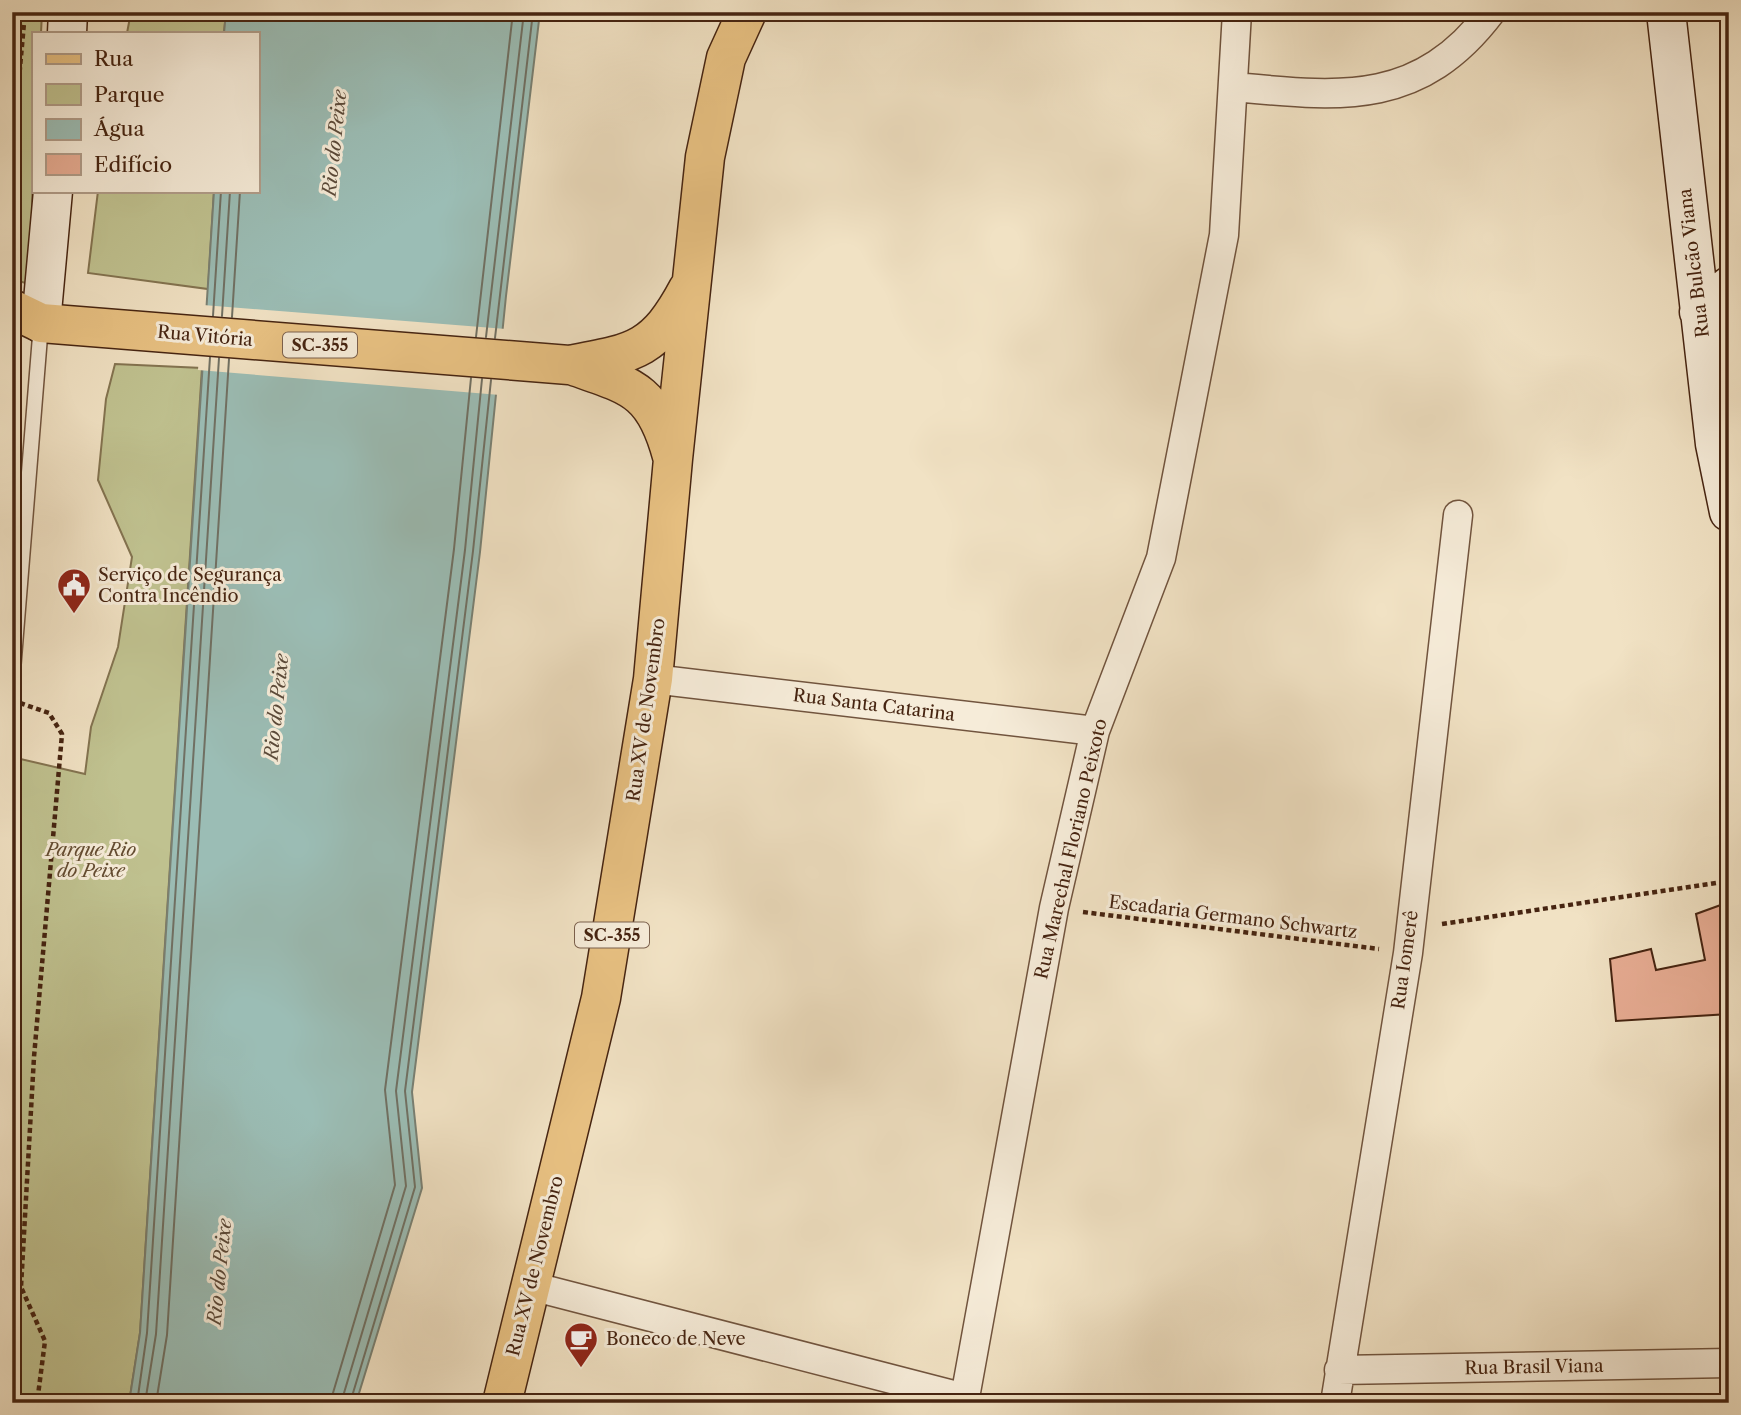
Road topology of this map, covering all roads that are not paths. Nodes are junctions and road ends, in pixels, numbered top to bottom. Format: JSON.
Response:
{"nodes":[{"id":1,"x":68,"y":12,"type":"edge"},
{"id":2,"x":747,"y":12,"type":"edge"},
{"id":3,"x":1237,"y":12,"type":"edge"},
{"id":4,"x":1491,"y":12,"type":"edge"},
{"id":5,"x":1665,"y":12,"type":"edge"},
{"id":6,"x":66,"y":32,"type":"edge"},
{"id":7,"x":1234,"y":87,"type":"junction"},
{"id":8,"x":53,"y":192,"type":"edge"},
{"id":9,"x":691,"y":283,"type":"junction"},
{"id":10,"x":1729,"y":286,"type":"edge"},
{"id":11,"x":1699,"y":312,"type":"junction"},
{"id":12,"x":22,"y":320,"type":"edge"},
{"id":13,"x":552,"y":363,"type":"junction"},
{"id":14,"x":673,"y":459,"type":"junction"},
{"id":15,"x":1729,"y":512,"type":"edge"},
{"id":16,"x":1458,"y":515,"type":"dead end"},
{"id":17,"x":653,"y":679,"type":"junction"},
{"id":18,"x":12,"y":683,"type":"edge"},
{"id":19,"x":1095,"y":731,"type":"junction"},
{"id":20,"x":531,"y":1286,"type":"junction"},
{"id":21,"x":1729,"y":1363,"type":"edge"},
{"id":22,"x":1339,"y":1370,"type":"junction"},
{"id":23,"x":965,"y":1400,"type":"edge"},
{"id":24,"x":502,"y":1403,"type":"edge"},
{"id":25,"x":1335,"y":1403,"type":"edge"}],
"edges":[{"from":1,"to":6,"type":"street"},
{"from":2,"to":9,"type":"main road","name":"Rua XV de Novembro"},
{"from":3,"to":7,"type":"street","name":"Rua Marechal Floriano Peixoto"},
{"from":4,"to":7,"type":"street"},
{"from":5,"to":11,"type":"street","name":"Rua Bulcão Viana"},
{"from":7,"to":19,"type":"street","name":"Rua Marechal Floriano Peixoto"},
{"from":8,"to":12,"type":"street"},
{"from":9,"to":13,"type":"main road","name":"Rua Vitória"},
{"from":9,"to":14,"type":"main road","name":"Rua XV de Novembro"},
{"from":10,"to":11,"type":"street"},
{"from":11,"to":15,"type":"street","name":"Rua Bulcão Viana"},
{"from":12,"to":13,"type":"main road","name":"Rua Vitória","number":"SC-355"},
{"from":12,"to":18,"type":"lane"},
{"from":13,"to":14,"type":"main road","name":"Rua Vitória","number":"SC-355"},
{"from":14,"to":17,"type":"main road","name":"Rua XV de Novembro","number":"SC-355"},
{"from":16,"to":22,"type":"street","name":"Rua Iomerê"},
{"from":17,"to":19,"type":"street","name":"Rua Santa Catarina"},
{"from":17,"to":20,"type":"main road","name":"Rua XV de Novembro","number":"SC-355"},
{"from":19,"to":23,"type":"street","name":"Rua Marechal Floriano Peixoto"},
{"from":20,"to":23,"type":"street"},
{"from":20,"to":24,"type":"main road","name":"Rua XV de Novembro","number":"SC-355"},
{"from":21,"to":22,"type":"street","name":"Rua Brasil Viana"},
{"from":22,"to":25,"type":"street","name":"Rua Iomerê"}]}
